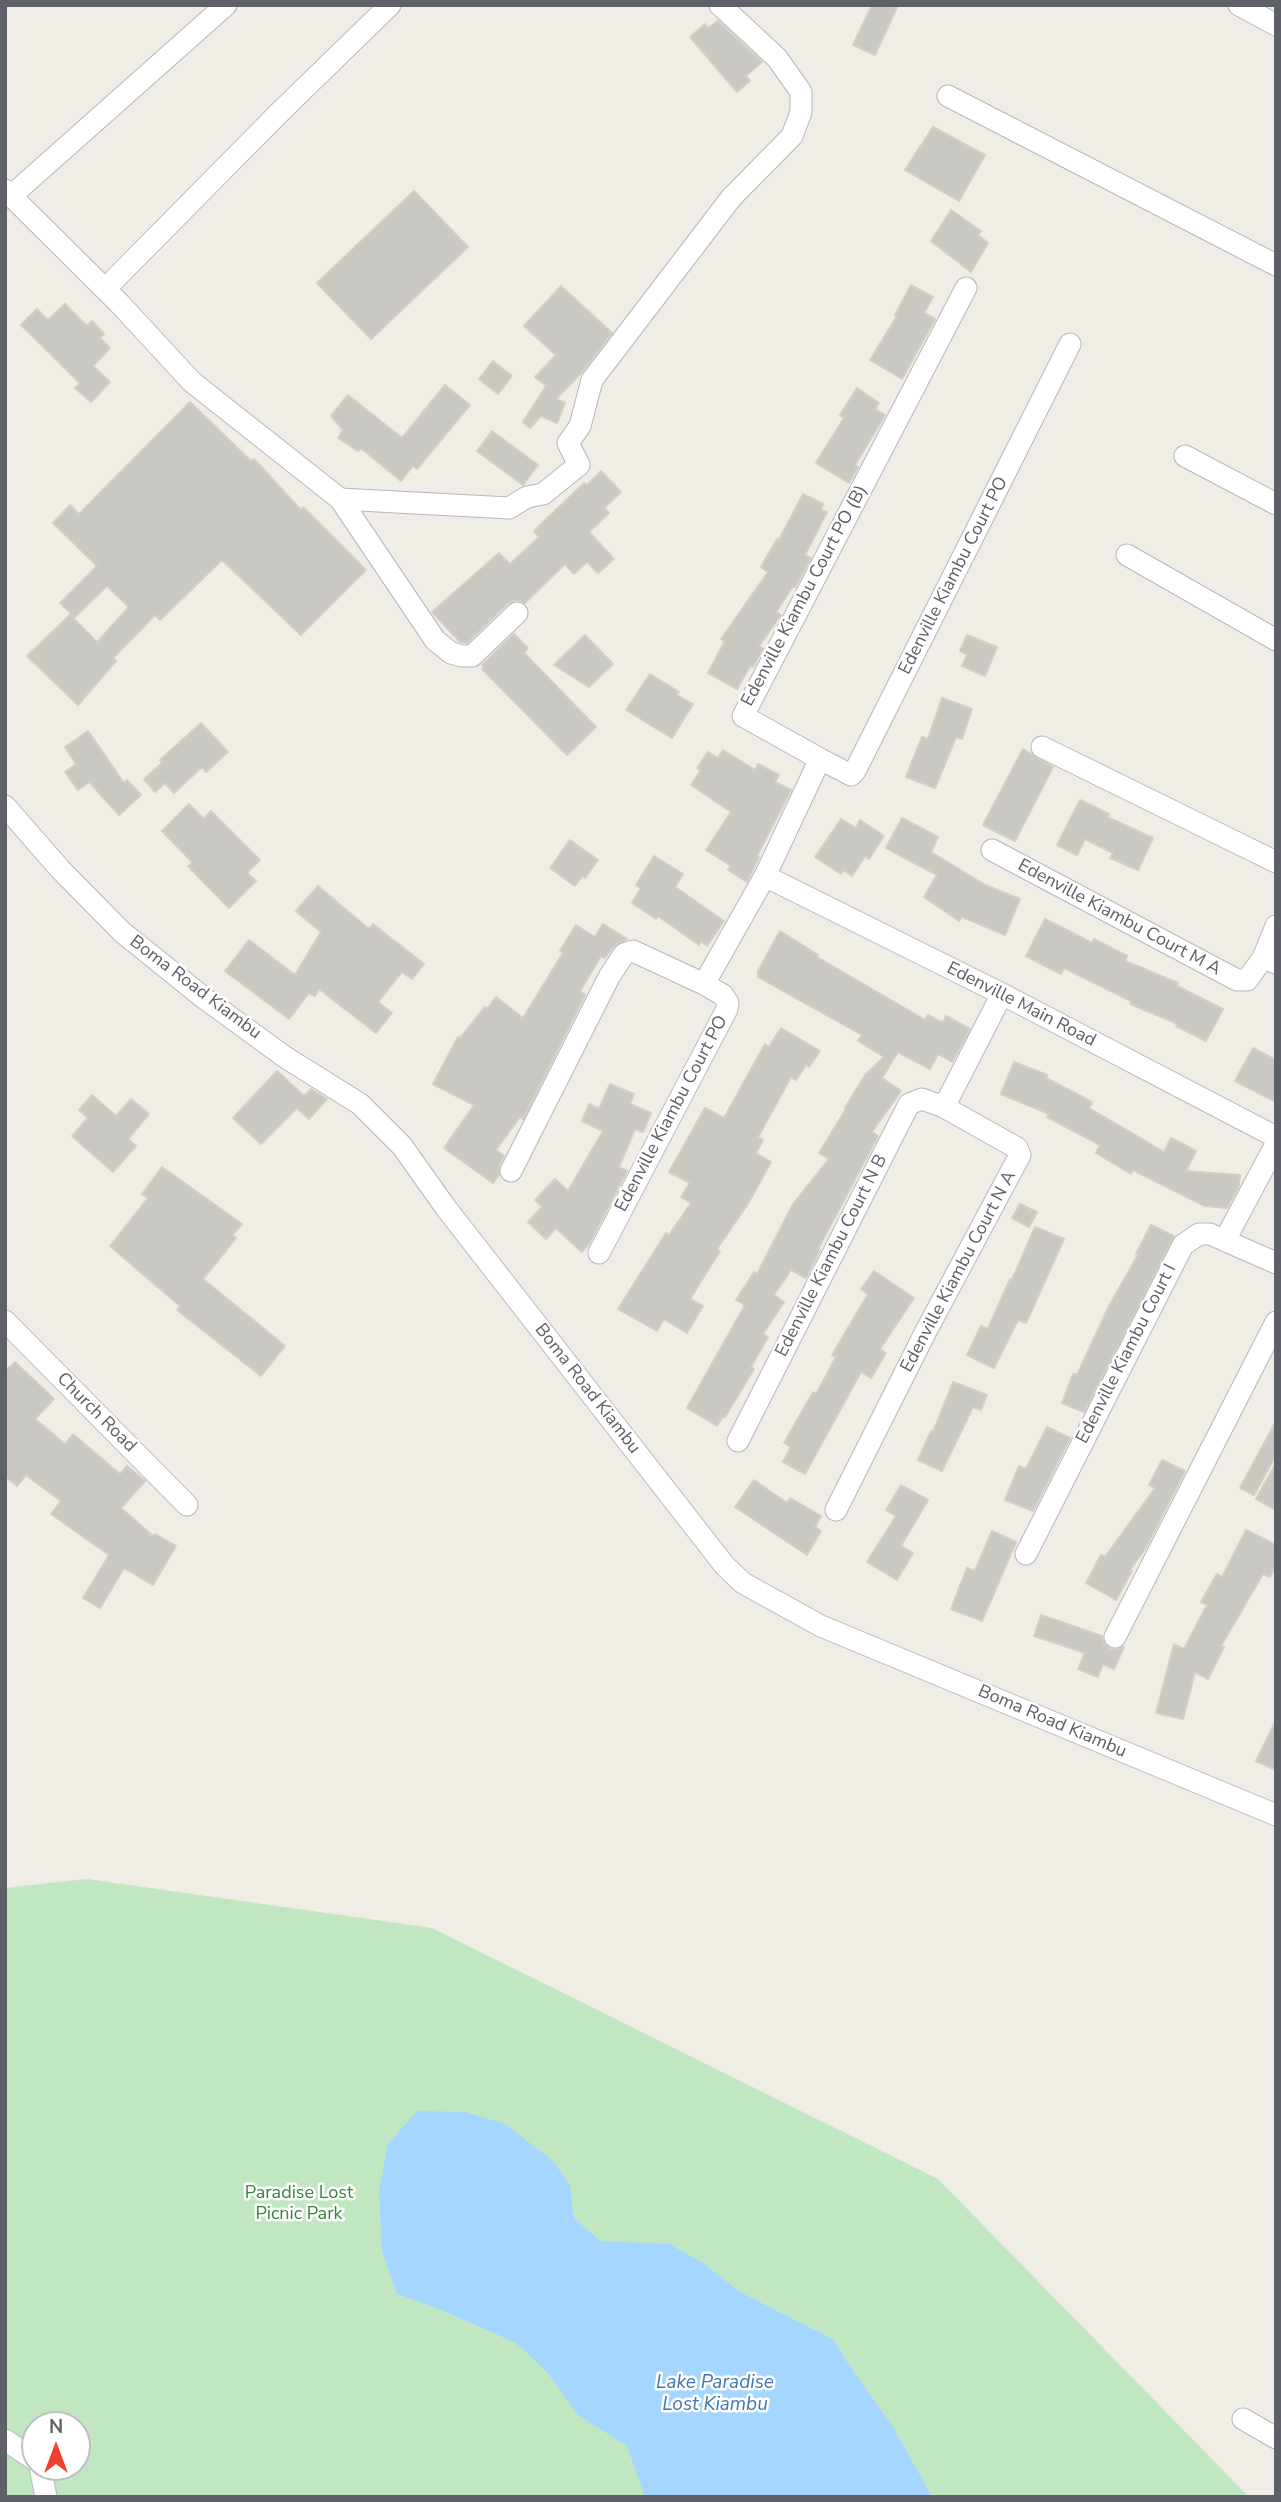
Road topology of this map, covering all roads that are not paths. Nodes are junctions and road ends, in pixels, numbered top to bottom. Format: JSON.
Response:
{"nodes":[{"id":1,"x":226,"y":5,"type":"edge"},
{"id":2,"x":390,"y":5,"type":"edge"},
{"id":3,"x":720,"y":5,"type":"edge"},
{"id":4,"x":1239,"y":5,"type":"edge"},
{"id":5,"x":1276,"y":24,"type":"edge"},
{"id":6,"x":948,"y":96,"type":"dead end"},
{"id":7,"x":8,"y":193,"type":"edge"},
{"id":8,"x":1276,"y":265,"type":"edge"},
{"id":9,"x":966,"y":288,"type":"dead end"},
{"id":10,"x":105,"y":289,"type":"junction"},
{"id":11,"x":1070,"y":344,"type":"dead end"},
{"id":12,"x":1185,"y":456,"type":"dead end"},
{"id":13,"x":340,"y":499,"type":"junction"},
{"id":14,"x":1276,"y":504,"type":"edge"},
{"id":15,"x":1127,"y":555,"type":"dead end"},
{"id":16,"x":517,"y":613,"type":"dead end"},
{"id":17,"x":1276,"y":640,"type":"edge"},
{"id":18,"x":1042,"y":747,"type":"dead end"},
{"id":19,"x":820,"y":759,"type":"junction"},
{"id":20,"x":5,"y":806,"type":"edge"},
{"id":21,"x":992,"y":850,"type":"dead end"},
{"id":22,"x":1276,"y":862,"type":"edge"},
{"id":23,"x":765,"y":876,"type":"junction"},
{"id":24,"x":1276,"y":926,"type":"edge"},
{"id":25,"x":1269,"y":961,"type":"edge"},
{"id":26,"x":704,"y":984,"type":"junction"},
{"id":27,"x":1002,"y":994,"type":"junction"},
{"id":28,"x":944,"y":1107,"type":"junction"},
{"id":29,"x":1276,"y":1137,"type":"edge"},
{"id":30,"x":1276,"y":1144,"type":"edge"},
{"id":31,"x":511,"y":1171,"type":"dead end"},
{"id":32,"x":1225,"y":1240,"type":"junction"},
{"id":33,"x":599,"y":1253,"type":"dead end"},
{"id":34,"x":1276,"y":1263,"type":"edge"},
{"id":35,"x":5,"y":1321,"type":"edge"},
{"id":36,"x":1276,"y":1322,"type":"edge"},
{"id":37,"x":738,"y":1441,"type":"dead end"},
{"id":38,"x":187,"y":1505,"type":"dead end"},
{"id":39,"x":836,"y":1510,"type":"dead end"},
{"id":40,"x":1026,"y":1554,"type":"dead end"},
{"id":41,"x":1115,"y":1637,"type":"dead end"},
{"id":42,"x":1276,"y":1815,"type":"edge"},
{"id":43,"x":1242,"y":2419,"type":"dead end"},
{"id":44,"x":1276,"y":2438,"type":"edge"},
{"id":45,"x":5,"y":2440,"type":"edge"},
{"id":46,"x":21,"y":2451,"type":"edge"}],
"edges":[{"from":1,"to":7,"type":"street"},
{"from":2,"to":10,"type":"street"},
{"from":3,"to":13,"type":"street"},
{"from":4,"to":5,"type":"street"},
{"from":6,"to":8,"type":"street"},
{"from":7,"to":10,"type":"street"},
{"from":9,"to":19,"type":"street","name":"Edenville Kiambu Court PO (B)"},
{"from":10,"to":13,"type":"street"},
{"from":11,"to":19,"type":"street","name":"Edenville Kiambu Court PO"},
{"from":12,"to":14,"type":"street"},
{"from":13,"to":16,"type":"street"},
{"from":15,"to":17,"type":"street"},
{"from":18,"to":22,"type":"street"},
{"from":19,"to":23,"type":"street"},
{"from":20,"to":42,"type":"street","name":"Boma Road Kiambu"},
{"from":21,"to":25,"type":"street","name":"Edenville Kiambu Court M A"},
{"from":23,"to":26,"type":"street"},
{"from":23,"to":27,"type":"street","name":"Edenville Main Road"},
{"from":24,"to":25,"type":"street"},
{"from":26,"to":31,"type":"street"},
{"from":26,"to":33,"type":"street","name":"Edenville Kiambu Court PO"},
{"from":27,"to":28,"type":"street"},
{"from":27,"to":29,"type":"street","name":"Edenville Main Road"},
{"from":28,"to":37,"type":"street","name":"Edenville Kiambu Court N B"},
{"from":28,"to":39,"type":"street","name":"Edenville Kiambu Court N A"},
{"from":30,"to":32,"type":"street"},
{"from":32,"to":34,"type":"street","name":"Edenville Kiambu Court I"},
{"from":32,"to":40,"type":"street","name":"Edenville Kiambu Court I"},
{"from":35,"to":38,"type":"street","name":"Church Road"},
{"from":36,"to":41,"type":"street"},
{"from":43,"to":44,"type":"street"},
{"from":45,"to":46,"type":"street"}]}
